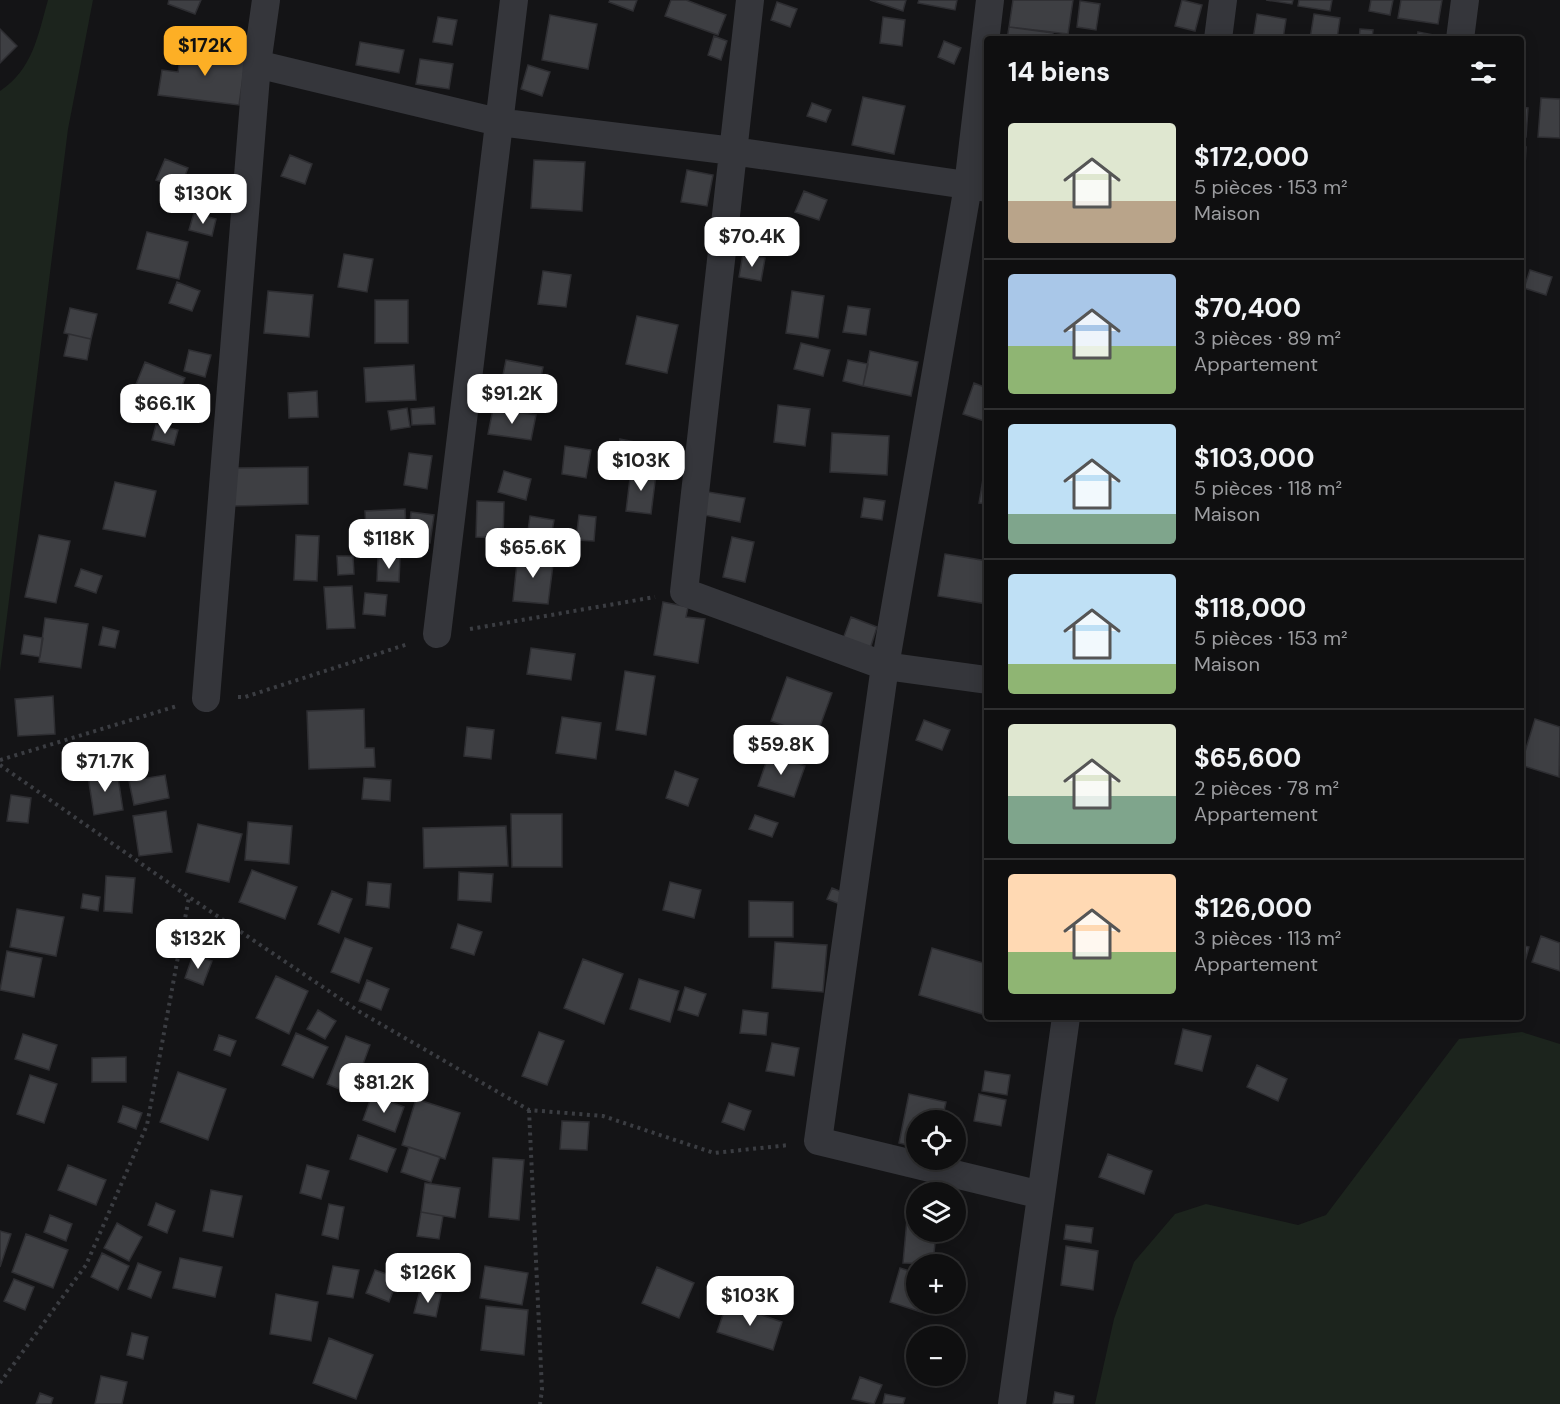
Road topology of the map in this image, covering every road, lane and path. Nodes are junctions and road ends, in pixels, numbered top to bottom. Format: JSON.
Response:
{"nodes":[{"id":1,"x":266,"y":0,"type":"edge"},
{"id":2,"x":514,"y":0,"type":"edge"},
{"id":3,"x":750,"y":0,"type":"edge"},
{"id":4,"x":990,"y":0,"type":"edge"},
{"id":5,"x":1223,"y":0,"type":"edge"},
{"id":6,"x":1465,"y":0,"type":"edge"},
{"id":7,"x":988,"y":36,"type":"edge"},
{"id":8,"x":1218,"y":36,"type":"edge"},
{"id":9,"x":1460,"y":36,"type":"edge"},
{"id":10,"x":257,"y":64,"type":"junction"},
{"id":11,"x":984,"y":94,"type":"edge"},
{"id":12,"x":498,"y":122,"type":"junction"},
{"id":13,"x":733,"y":151,"type":"junction"},
{"id":14,"x":978,"y":187,"type":"edge"},
{"id":15,"x":684,"y":592,"type":"junction"},
{"id":16,"x":436,"y":634,"type":"junction"},
{"id":17,"x":885,"y":666,"type":"junction"},
{"id":18,"x":984,"y":680,"type":"edge"},
{"id":19,"x":206,"y":698,"type":"junction"},
{"id":20,"x":0,"y":760,"type":"edge"},
{"id":21,"x":0,"y":765,"type":"edge"},
{"id":22,"x":189,"y":897,"type":"junction"},
{"id":23,"x":1066,"y":1020,"type":"edge"},
{"id":24,"x":529,"y":1110,"type":"junction"},
{"id":25,"x":818,"y":1141,"type":"junction"},
{"id":26,"x":1041,"y":1195,"type":"junction"},
{"id":27,"x":0,"y":1383,"type":"edge"},
{"id":28,"x":540,"y":1404,"type":"edge"},
{"id":29,"x":1012,"y":1404,"type":"edge"}],
"edges":[{"from":1,"to":10,"type":"street"},
{"from":2,"to":12,"type":"street"},
{"from":3,"to":13,"type":"street"},
{"from":4,"to":7,"type":"street"},
{"from":5,"to":8,"type":"street"},
{"from":6,"to":9,"type":"street"},
{"from":10,"to":12,"type":"street"},
{"from":10,"to":19,"type":"street"},
{"from":11,"to":14,"type":"street"},
{"from":12,"to":13,"type":"street"},
{"from":12,"to":16,"type":"street"},
{"from":13,"to":14,"type":"street"},
{"from":13,"to":15,"type":"street"},
{"from":14,"to":17,"type":"street"},
{"from":15,"to":16,"type":"path"},
{"from":15,"to":17,"type":"street"},
{"from":16,"to":19,"type":"path"},
{"from":17,"to":18,"type":"street"},
{"from":17,"to":25,"type":"street"},
{"from":19,"to":20,"type":"path"},
{"from":21,"to":22,"type":"path"},
{"from":22,"to":24,"type":"path"},
{"from":22,"to":27,"type":"path"},
{"from":23,"to":26,"type":"street"},
{"from":24,"to":25,"type":"path"},
{"from":24,"to":28,"type":"path"},
{"from":25,"to":26,"type":"street"},
{"from":26,"to":29,"type":"street"}]}
